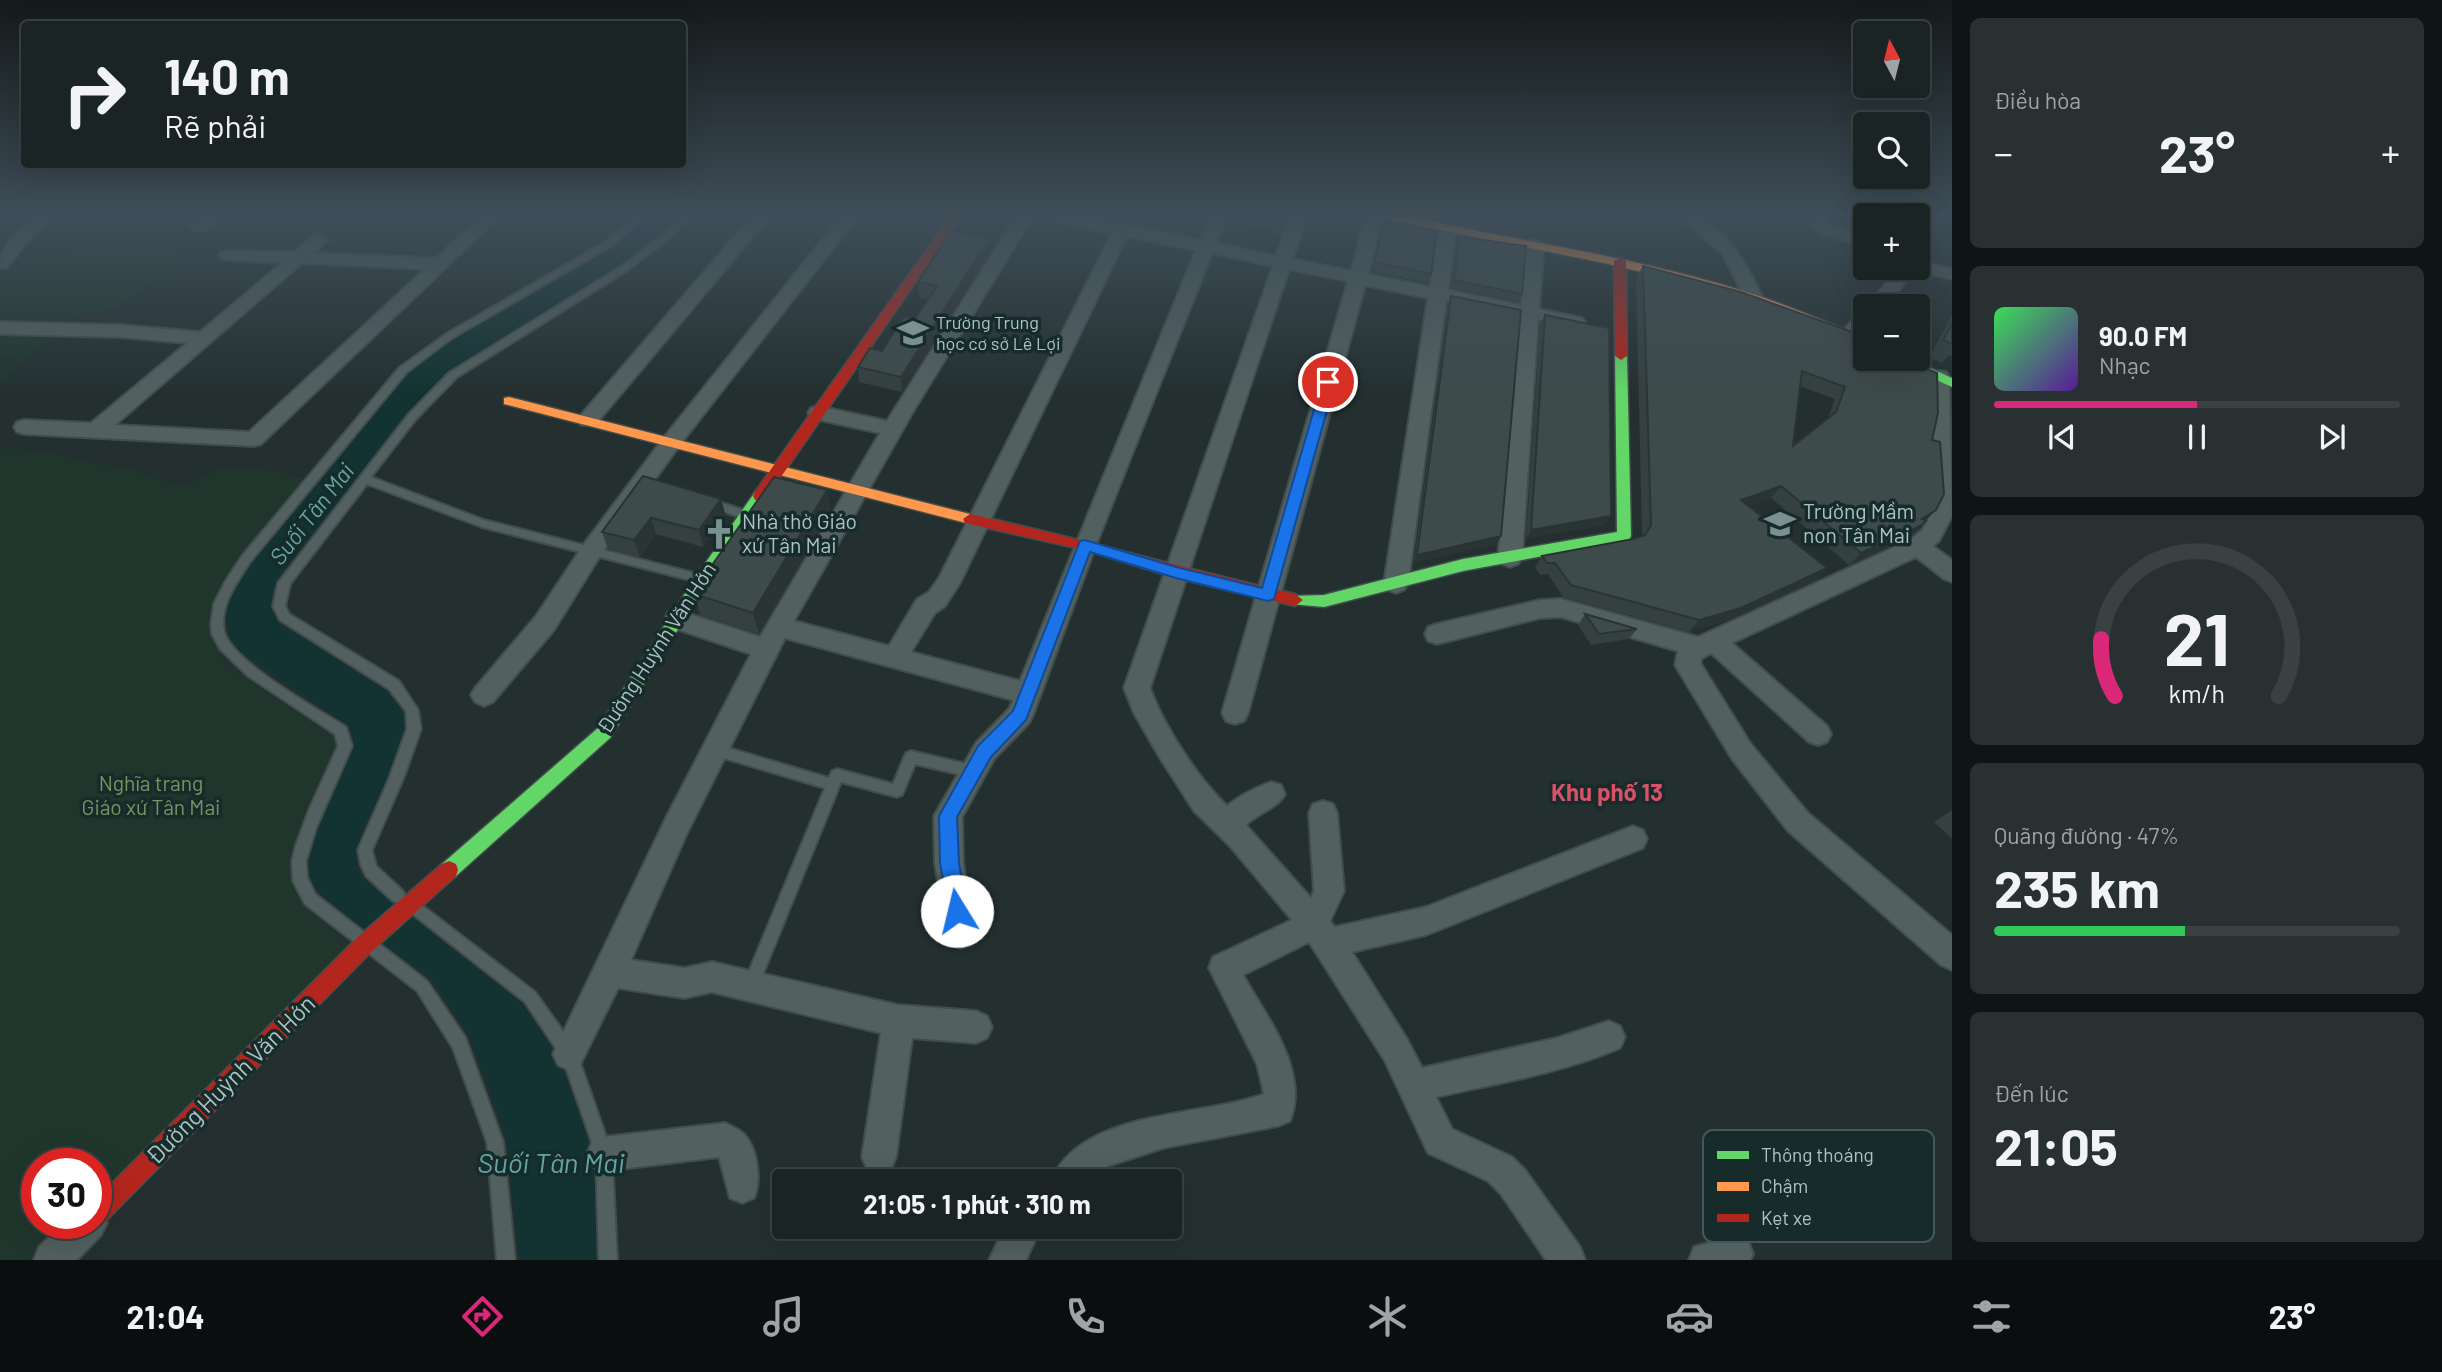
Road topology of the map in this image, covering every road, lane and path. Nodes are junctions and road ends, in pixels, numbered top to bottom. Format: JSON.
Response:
{"nodes":[{"id":1,"x":279,"y":274,"type":"edge"},
{"id":2,"x":431,"y":274,"type":"edge"},
{"id":3,"x":556,"y":274,"type":"edge"},
{"id":4,"x":616,"y":274,"type":"edge"},
{"id":5,"x":713,"y":274,"type":"edge"},
{"id":6,"x":804,"y":274,"type":"edge"},
{"id":7,"x":916,"y":274,"type":"edge"},
{"id":8,"x":989,"y":274,"type":"edge"},
{"id":9,"x":1096,"y":274,"type":"edge"},
{"id":10,"x":1194,"y":274,"type":"edge"},
{"id":11,"x":1279,"y":274,"type":"edge"},
{"id":12,"x":1347,"y":274,"type":"edge"},
{"id":13,"x":1439,"y":274,"type":"edge"},
{"id":14,"x":1533,"y":274,"type":"edge"},
{"id":15,"x":1618,"y":274,"type":"edge"},
{"id":16,"x":1666,"y":274,"type":"edge"},
{"id":17,"x":1741,"y":274,"type":"edge"},
{"id":18,"x":1358,"y":276,"type":"junction"},
{"id":19,"x":1898,"y":280,"type":"edge"},
{"id":20,"x":1436,"y":293,"type":"junction"},
{"id":21,"x":1886,"y":294,"type":"edge"},
{"id":22,"x":1754,"y":298,"type":"junction"},
{"id":23,"x":1530,"y":312,"type":"junction"},
{"id":24,"x":0,"y":328,"type":"edge"},
{"id":25,"x":1609,"y":330,"type":"junction"},
{"id":26,"x":1853,"y":337,"type":"edge"},
{"id":27,"x":204,"y":338,"type":"junction"},
{"id":28,"x":1926,"y":371,"type":"edge"},
{"id":29,"x":1946,"y":380,"type":"edge"},
{"id":30,"x":509,"y":401,"type":"dead end"},
{"id":31,"x":818,"y":413,"type":"junction"},
{"id":32,"x":588,"y":420,"type":"junction"},
{"id":33,"x":24,"y":427,"type":"dead end"},
{"id":34,"x":893,"y":429,"type":"junction"},
{"id":35,"x":96,"y":430,"type":"junction"},
{"id":36,"x":672,"y":441,"type":"junction"},
{"id":37,"x":779,"y":468,"type":"junction"},
{"id":38,"x":365,"y":479,"type":"junction"},
{"id":39,"x":859,"y":489,"type":"junction"},
{"id":40,"x":697,"y":500,"type":"edge"},
{"id":41,"x":746,"y":515,"type":"junction"},
{"id":42,"x":977,"y":521,"type":"junction"},
{"id":43,"x":1085,"y":545,"type":"junction"},
{"id":44,"x":1918,"y":546,"type":"junction"},
{"id":45,"x":592,"y":551,"type":"junction"},
{"id":46,"x":1510,"y":558,"type":"junction"},
{"id":47,"x":1176,"y":572,"type":"junction"},
{"id":48,"x":1952,"y":573,"type":"edge"},
{"id":49,"x":702,"y":579,"type":"junction"},
{"id":50,"x":1395,"y":584,"type":"junction"},
{"id":51,"x":1268,"y":595,"type":"junction"},
{"id":52,"x":677,"y":619,"type":"junction"},
{"id":53,"x":779,"y":627,"type":"junction"},
{"id":54,"x":1437,"y":634,"type":"dead end"},
{"id":55,"x":1706,"y":644,"type":"junction"},
{"id":56,"x":766,"y":649,"type":"junction"},
{"id":57,"x":895,"y":658,"type":"junction"},
{"id":58,"x":1028,"y":694,"type":"junction"},
{"id":59,"x":484,"y":695,"type":"dead end"},
{"id":60,"x":1235,"y":713,"type":"dead end"},
{"id":61,"x":1818,"y":734,"type":"dead end"},
{"id":62,"x":715,"y":750,"type":"junction"},
{"id":63,"x":971,"y":771,"type":"junction"},
{"id":64,"x":833,"y":785,"type":"junction"},
{"id":65,"x":1271,"y":794,"type":"dead end"},
{"id":66,"x":1323,"y":813,"type":"dead end"},
{"id":67,"x":1227,"y":825,"type":"junction"},
{"id":68,"x":1633,"y":839,"type":"dead end"},
{"id":69,"x":404,"y":899,"type":"junction"},
{"id":70,"x":961,"y":934,"type":"dead end"},
{"id":71,"x":1322,"y":934,"type":"junction"},
{"id":72,"x":365,"y":944,"type":"junction"},
{"id":73,"x":1952,"y":955,"type":"edge"},
{"id":74,"x":610,"y":972,"type":"junction"},
{"id":75,"x":751,"y":987,"type":"junction"},
{"id":76,"x":898,"y":1021,"type":"junction"},
{"id":77,"x":976,"y":1027,"type":"dead end"},
{"id":78,"x":1609,"y":1037,"type":"dead end"},
{"id":79,"x":569,"y":1054,"type":"junction"},
{"id":80,"x":1415,"y":1086,"type":"junction"},
{"id":81,"x":604,"y":1154,"type":"junction"},
{"id":82,"x":879,"y":1157,"type":"dead end"},
{"id":83,"x":1080,"y":1169,"type":"edge"},
{"id":84,"x":743,"y":1186,"type":"dead end"},
{"id":85,"x":112,"y":1199,"type":"edge"},
{"id":86,"x":73,"y":1239,"type":"edge"},
{"id":87,"x":1018,"y":1239,"type":"edge"},
{"id":88,"x":52,"y":1260,"type":"edge"},
{"id":89,"x":506,"y":1260,"type":"edge"},
{"id":90,"x":608,"y":1260,"type":"edge"},
{"id":91,"x":1007,"y":1260,"type":"edge"},
{"id":92,"x":1567,"y":1260,"type":"edge"}],
"edges":[{"from":1,"to":27,"type":"street"},
{"from":2,"to":35,"type":"street"},
{"from":3,"to":72,"type":"lane"},
{"from":4,"to":38,"type":"lane"},
{"from":5,"to":32,"type":"street"},
{"from":6,"to":36,"type":"street"},
{"from":7,"to":31,"type":"street","name":"Đường Huỳnh Văn Hớn"},
{"from":8,"to":34,"type":"street"},
{"from":9,"to":42,"type":"street"},
{"from":10,"to":43,"type":"street"},
{"from":11,"to":47,"type":"street"},
{"from":12,"to":18,"type":"street"},
{"from":13,"to":20,"type":"street"},
{"from":14,"to":23,"type":"street"},
{"from":15,"to":25,"type":"street"},
{"from":16,"to":22,"type":"street"},
{"from":17,"to":22,"type":"street"},
{"from":18,"to":20,"type":"street"},
{"from":18,"to":51,"type":"street"},
{"from":19,"to":21,"type":"street"},
{"from":20,"to":23,"type":"street"},
{"from":20,"to":50,"type":"street"},
{"from":22,"to":26,"type":"street"},
{"from":23,"to":25,"type":"street"},
{"from":23,"to":46,"type":"street"},
{"from":24,"to":27,"type":"street"},
{"from":25,"to":46,"type":"street"},
{"from":27,"to":35,"type":"street"},
{"from":28,"to":29,"type":"street"},
{"from":29,"to":44,"type":"street"},
{"from":30,"to":32,"type":"street"},
{"from":31,"to":34,"type":"street"},
{"from":31,"to":37,"type":"street","name":"Đường Huỳnh Văn Hớn"},
{"from":32,"to":36,"type":"street"},
{"from":33,"to":35,"type":"street"},
{"from":34,"to":39,"type":"street"},
{"from":36,"to":37,"type":"street"},
{"from":36,"to":45,"type":"street"},
{"from":37,"to":39,"type":"street"},
{"from":37,"to":41,"type":"street","name":"Đường Huỳnh Văn Hớn"},
{"from":38,"to":45,"type":"lane"},
{"from":38,"to":69,"type":"lane"},
{"from":39,"to":42,"type":"street"},
{"from":39,"to":53,"type":"street"},
{"from":40,"to":41,"type":"lane"},
{"from":41,"to":49,"type":"street","name":"Đường Huỳnh Văn Hớn"},
{"from":42,"to":43,"type":"street"},
{"from":42,"to":57,"type":"street"},
{"from":43,"to":47,"type":"street"},
{"from":43,"to":58,"type":"street"},
{"from":44,"to":48,"type":"street"},
{"from":44,"to":55,"type":"street"},
{"from":45,"to":49,"type":"lane"},
{"from":45,"to":59,"type":"street"},
{"from":46,"to":50,"type":"street"},
{"from":47,"to":51,"type":"street"},
{"from":47,"to":67,"type":"street"},
{"from":49,"to":52,"type":"street","name":"Đường Huỳnh Văn Hớn"},
{"from":50,"to":51,"type":"street"},
{"from":51,"to":60,"type":"street"},
{"from":52,"to":56,"type":"street"},
{"from":52,"to":69,"type":"street","name":"Đường Huỳnh Văn Hớn"},
{"from":53,"to":56,"type":"street"},
{"from":53,"to":57,"type":"street"},
{"from":54,"to":55,"type":"street"},
{"from":55,"to":61,"type":"street"},
{"from":55,"to":73,"type":"street"},
{"from":56,"to":62,"type":"street"},
{"from":57,"to":58,"type":"street"},
{"from":58,"to":63,"type":"street"},
{"from":62,"to":64,"type":"lane"},
{"from":62,"to":74,"type":"street"},
{"from":63,"to":64,"type":"lane"},
{"from":63,"to":70,"type":"street"},
{"from":64,"to":75,"type":"lane"},
{"from":65,"to":67,"type":"street"},
{"from":66,"to":71,"type":"street"},
{"from":67,"to":71,"type":"street"},
{"from":68,"to":71,"type":"street"},
{"from":69,"to":72,"type":"street","name":"Đường Huỳnh Văn Hớn"},
{"from":69,"to":79,"type":"lane"},
{"from":71,"to":80,"type":"street"},
{"from":71,"to":83,"type":"street"},
{"from":72,"to":85,"type":"street","name":"Đường Huỳnh Văn Hớn"},
{"from":72,"to":89,"type":"lane"},
{"from":74,"to":75,"type":"street"},
{"from":74,"to":79,"type":"street"},
{"from":75,"to":76,"type":"street"},
{"from":76,"to":77,"type":"street"},
{"from":76,"to":82,"type":"street"},
{"from":78,"to":80,"type":"street"},
{"from":79,"to":81,"type":"lane"},
{"from":80,"to":92,"type":"street"},
{"from":81,"to":84,"type":"street"},
{"from":81,"to":90,"type":"lane"},
{"from":86,"to":88,"type":"street"},
{"from":87,"to":91,"type":"street"}]}
